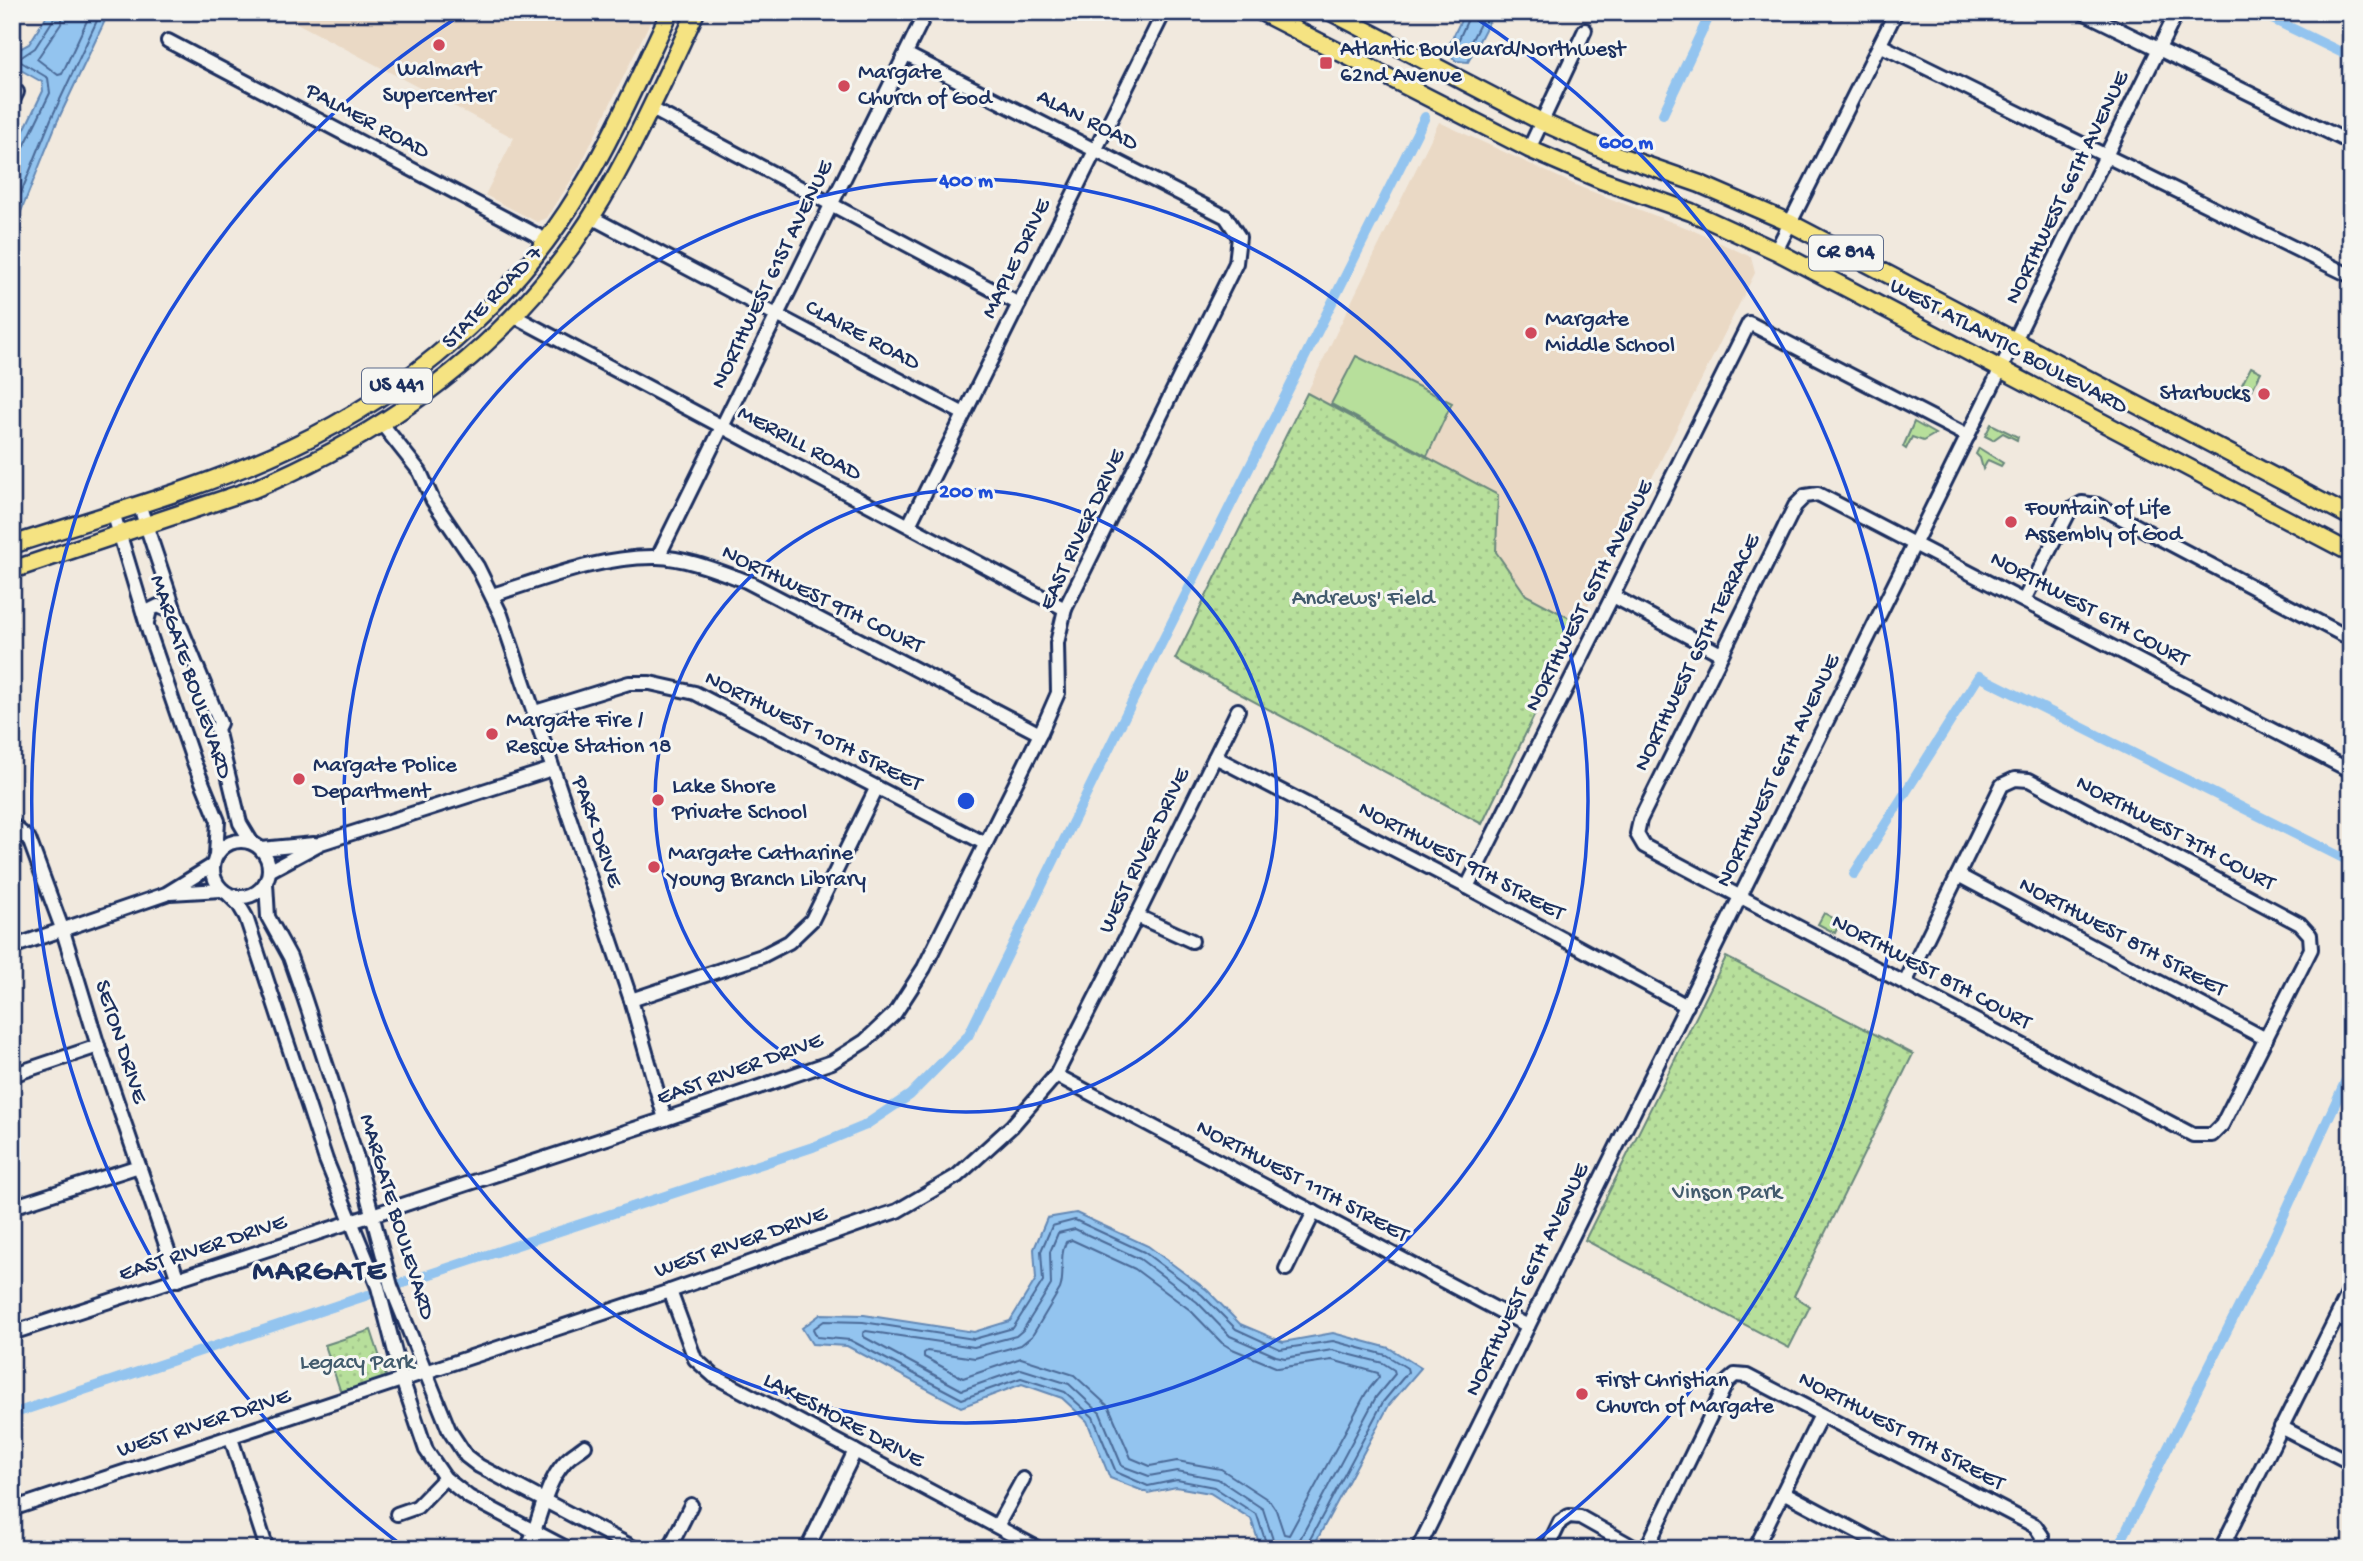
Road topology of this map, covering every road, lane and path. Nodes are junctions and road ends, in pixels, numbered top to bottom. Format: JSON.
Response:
{"nodes":[{"id":1,"x":670,"y":12,"type":"edge"},
{"id":2,"x":696,"y":12,"type":"edge"},
{"id":3,"x":926,"y":12,"type":"edge"},
{"id":4,"x":1164,"y":12,"type":"edge"},
{"id":5,"x":1261,"y":12,"type":"edge"},
{"id":6,"x":1331,"y":12,"type":"edge"},
{"id":7,"x":1896,"y":12,"type":"edge"},
{"id":8,"x":2083,"y":12,"type":"edge"},
{"id":9,"x":2177,"y":12,"type":"edge"},
{"id":10,"x":1585,"y":30,"type":"dead end"},
{"id":11,"x":168,"y":41,"type":"dead end"},
{"id":12,"x":1880,"y":45,"type":"junction"},
{"id":13,"x":2160,"y":48,"type":"junction"},
{"id":14,"x":906,"y":54,"type":"junction"},
{"id":15,"x":647,"y":58,"type":"junction"},
{"id":16,"x":12,"y":90,"type":"edge"},
{"id":17,"x":631,"y":92,"type":"junction"},
{"id":18,"x":12,"y":102,"type":"edge"},
{"id":19,"x":650,"y":107,"type":"junction"},
{"id":20,"x":1542,"y":122,"type":"junction"},
{"id":21,"x":2351,"y":144,"type":"edge"},
{"id":22,"x":630,"y":148,"type":"junction"},
{"id":23,"x":1095,"y":148,"type":"junction"},
{"id":24,"x":1529,"y":149,"type":"junction"},
{"id":25,"x":2106,"y":156,"type":"junction"},
{"id":26,"x":832,"y":203,"type":"junction"},
{"id":27,"x":591,"y":217,"type":"junction"},
{"id":28,"x":1790,"y":223,"type":"junction"},
{"id":29,"x":1239,"y":237,"type":"joint"},
{"id":30,"x":546,"y":240,"type":"junction"},
{"id":31,"x":1776,"y":251,"type":"junction"},
{"id":32,"x":2351,"y":276,"type":"edge"},
{"id":33,"x":539,"y":287,"type":"junction"},
{"id":34,"x":1019,"y":304,"type":"junction"},
{"id":35,"x":514,"y":316,"type":"junction"},
{"id":36,"x":777,"y":316,"type":"junction"},
{"id":37,"x":2015,"y":343,"type":"junction"},
{"id":38,"x":2001,"y":369,"type":"junction"},
{"id":39,"x":417,"y":372,"type":"junction"},
{"id":40,"x":964,"y":414,"type":"junction"},
{"id":41,"x":382,"y":424,"type":"junction"},
{"id":42,"x":722,"y":427,"type":"junction"},
{"id":43,"x":1968,"y":436,"type":"junction"},
{"id":44,"x":1805,"y":496,"type":"joint"},
{"id":45,"x":139,"y":504,"type":"junction"},
{"id":46,"x":113,"y":512,"type":"junction"},
{"id":47,"x":2351,"y":517,"type":"edge"},
{"id":48,"x":909,"y":525,"type":"junction"},
{"id":49,"x":146,"y":526,"type":"junction"},
{"id":50,"x":121,"y":534,"type":"junction"},
{"id":51,"x":1915,"y":544,"type":"junction"},
{"id":52,"x":12,"y":545,"type":"edge"},
{"id":53,"x":2351,"y":553,"type":"edge"},
{"id":54,"x":658,"y":557,"type":"junction"},
{"id":55,"x":12,"y":570,"type":"edge"},
{"id":56,"x":493,"y":595,"type":"junction"},
{"id":57,"x":1613,"y":596,"type":"junction"},
{"id":58,"x":2024,"y":600,"type":"junction"},
{"id":59,"x":1065,"y":609,"type":"junction"},
{"id":60,"x":147,"y":622,"type":"junction"},
{"id":61,"x":179,"y":623,"type":"junction"},
{"id":62,"x":2351,"y":639,"type":"edge"},
{"id":63,"x":1721,"y":654,"type":"junction"},
{"id":64,"x":1238,"y":710,"type":"dead end"},
{"id":65,"x":535,"y":712,"type":"junction"},
{"id":66,"x":1040,"y":734,"type":"junction"},
{"id":67,"x":1215,"y":757,"type":"junction"},
{"id":68,"x":552,"y":769,"type":"junction"},
{"id":69,"x":2351,"y":771,"type":"edge"},
{"id":70,"x":876,"y":789,"type":"junction"},
{"id":71,"x":12,"y":825,"type":"edge"},
{"id":72,"x":1637,"y":834,"type":"joint"},
{"id":73,"x":321,"y":843,"type":"junction"},
{"id":74,"x":986,"y":844,"type":"junction"},
{"id":75,"x":256,"y":846,"type":"junction"},
{"id":76,"x":214,"y":860,"type":"junction"},
{"id":77,"x":1958,"y":875,"type":"junction"},
{"id":78,"x":268,"y":877,"type":"junction"},
{"id":79,"x":1467,"y":887,"type":"junction"},
{"id":80,"x":225,"y":892,"type":"junction"},
{"id":81,"x":166,"y":894,"type":"junction"},
{"id":82,"x":1741,"y":896,"type":"junction"},
{"id":83,"x":1136,"y":916,"type":"junction"},
{"id":84,"x":63,"y":931,"type":"junction"},
{"id":85,"x":1192,"y":941,"type":"dead end"},
{"id":86,"x":12,"y":947,"type":"edge"},
{"id":87,"x":1905,"y":983,"type":"junction"},
{"id":88,"x":631,"y":1000,"type":"junction"},
{"id":89,"x":1687,"y":1006,"type":"junction"},
{"id":90,"x":2266,"y":1039,"type":"junction"},
{"id":91,"x":98,"y":1046,"type":"junction"},
{"id":92,"x":1056,"y":1074,"type":"junction"},
{"id":93,"x":12,"y":1075,"type":"edge"},
{"id":94,"x":665,"y":1119,"type":"junction"},
{"id":95,"x":139,"y":1166,"type":"junction"},
{"id":96,"x":12,"y":1207,"type":"edge"},
{"id":97,"x":1314,"y":1212,"type":"junction"},
{"id":98,"x":372,"y":1216,"type":"junction"},
{"id":99,"x":351,"y":1223,"type":"junction"},
{"id":100,"x":1286,"y":1269,"type":"dead end"},
{"id":101,"x":178,"y":1280,"type":"junction"},
{"id":102,"x":2351,"y":1288,"type":"edge"},
{"id":103,"x":670,"y":1291,"type":"junction"},
{"id":104,"x":2337,"y":1317,"type":"junction"},
{"id":105,"x":2351,"y":1324,"type":"edge"},
{"id":106,"x":1528,"y":1326,"type":"junction"},
{"id":107,"x":12,"y":1332,"type":"edge"},
{"id":108,"x":425,"y":1371,"type":"junction"},
{"id":109,"x":402,"y":1379,"type":"junction"},
{"id":110,"x":1821,"y":1415,"type":"junction"},
{"id":111,"x":2281,"y":1427,"type":"junction"},
{"id":112,"x":231,"y":1438,"type":"junction"},
{"id":113,"x":586,"y":1446,"type":"dead end"},
{"id":114,"x":855,"y":1451,"type":"junction"},
{"id":115,"x":2351,"y":1463,"type":"edge"},
{"id":116,"x":445,"y":1478,"type":"junction"},
{"id":117,"x":1023,"y":1479,"type":"dead end"},
{"id":118,"x":1783,"y":1492,"type":"junction"},
{"id":119,"x":545,"y":1501,"type":"junction"},
{"id":120,"x":691,"y":1505,"type":"dead end"},
{"id":121,"x":12,"y":1509,"type":"edge"},
{"id":122,"x":397,"y":1514,"type":"dead end"},
{"id":123,"x":997,"y":1527,"type":"junction"},
{"id":124,"x":535,"y":1532,"type":"junction"},
{"id":125,"x":2042,"y":1543,"type":"edge"},
{"id":126,"x":2223,"y":1545,"type":"edge"},
{"id":127,"x":267,"y":1549,"type":"edge"},
{"id":128,"x":527,"y":1549,"type":"edge"},
{"id":129,"x":568,"y":1549,"type":"edge"},
{"id":130,"x":636,"y":1549,"type":"edge"},
{"id":131,"x":668,"y":1549,"type":"edge"},
{"id":132,"x":807,"y":1549,"type":"edge"},
{"id":133,"x":1039,"y":1549,"type":"edge"},
{"id":134,"x":1418,"y":1549,"type":"edge"},
{"id":135,"x":1547,"y":1549,"type":"edge"},
{"id":136,"x":1637,"y":1549,"type":"edge"},
{"id":137,"x":1646,"y":1549,"type":"edge"},
{"id":138,"x":1755,"y":1549,"type":"edge"},
{"id":139,"x":1890,"y":1549,"type":"edge"},
{"id":140,"x":2240,"y":1549,"type":"edge"}],
"edges":[{"from":1,"to":15,"type":"main road","name":"STATE ROAD 7","number":"US 441"},
{"from":2,"to":19,"type":"main road","name":"STATE ROAD 7","number":"US 441"},
{"from":3,"to":14,"type":"street","name":"NORTHWEST 61ST AVENUE"},
{"from":4,"to":23,"type":"street","name":"MAPLE DRIVE"},
{"from":5,"to":24,"type":"main road","name":"WEST ATLANTIC BOULEVARD","number":"CR 814"},
{"from":6,"to":20,"type":"main road","name":"WEST ATLANTIC BOULEVARD","number":"CR 814"},
{"from":7,"to":12,"type":"street"},
{"from":8,"to":13,"type":"street"},
{"from":9,"to":13,"type":"street","name":"NORTHWEST 66TH AVENUE"},
{"from":10,"to":20,"type":"street"},
{"from":11,"to":30,"type":"street","name":"PALMER ROAD"},
{"from":12,"to":25,"type":"street"},
{"from":12,"to":28,"type":"street"},
{"from":13,"to":21,"type":"street"},
{"from":13,"to":25,"type":"street","name":"NORTHWEST 66TH AVENUE"},
{"from":14,"to":23,"type":"street","name":"ALAN ROAD"},
{"from":14,"to":26,"type":"street","name":"NORTHWEST 61ST AVENUE"},
{"from":15,"to":17,"type":"main road","name":"STATE ROAD 7","number":"US 441"},
{"from":15,"to":19,"type":"main road"},
{"from":16,"to":18,"type":"street"},
{"from":17,"to":22,"type":"main road"},
{"from":17,"to":30,"type":"main road","name":"STATE ROAD 7","number":"US 441"},
{"from":19,"to":22,"type":"main road","name":"STATE ROAD 7","number":"US 441"},
{"from":19,"to":26,"type":"street"},
{"from":20,"to":24,"type":"street"},
{"from":20,"to":28,"type":"main road","name":"WEST ATLANTIC BOULEVARD","number":"CR 814"},
{"from":22,"to":27,"type":"main road","name":"STATE ROAD 7","number":"US 441"},
{"from":23,"to":29,"type":"street","name":"ALAN ROAD"},
{"from":23,"to":34,"type":"street","name":"MAPLE DRIVE"},
{"from":24,"to":31,"type":"main road","name":"WEST ATLANTIC BOULEVARD","number":"CR 814"},
{"from":25,"to":32,"type":"street"},
{"from":25,"to":37,"type":"street","name":"NORTHWEST 66TH AVENUE"},
{"from":26,"to":34,"type":"street"},
{"from":26,"to":36,"type":"street","name":"NORTHWEST 61ST AVENUE"},
{"from":27,"to":33,"type":"main road","name":"STATE ROAD 7","number":"US 441"},
{"from":27,"to":36,"type":"street","name":"CLAIRE ROAD"},
{"from":28,"to":31,"type":"street"},
{"from":28,"to":37,"type":"main road","name":"WEST ATLANTIC BOULEVARD","number":"CR 814"},
{"from":29,"to":59,"type":"street","name":"EAST RIVER DRIVE"},
{"from":30,"to":33,"type":"main road"},
{"from":30,"to":39,"type":"main road","name":"STATE ROAD 7","number":"US 441"},
{"from":31,"to":38,"type":"main road","name":"WEST ATLANTIC BOULEVARD","number":"CR 814"},
{"from":33,"to":35,"type":"main road","name":"STATE ROAD 7","number":"US 441"},
{"from":34,"to":40,"type":"street","name":"MAPLE DRIVE"},
{"from":35,"to":41,"type":"main road","name":"STATE ROAD 7","number":"US 441"},
{"from":35,"to":42,"type":"street","name":"MERRILL ROAD"},
{"from":36,"to":40,"type":"street","name":"CLAIRE ROAD"},
{"from":36,"to":42,"type":"street","name":"NORTHWEST 61ST AVENUE"},
{"from":37,"to":38,"type":"street","name":"NORTHWEST 66TH AVENUE"},
{"from":37,"to":47,"type":"main road","name":"WEST ATLANTIC BOULEVARD","number":"CR 814"},
{"from":38,"to":43,"type":"street","name":"NORTHWEST 66TH AVENUE"},
{"from":38,"to":53,"type":"main road","name":"WEST ATLANTIC BOULEVARD","number":"CR 814"},
{"from":39,"to":41,"type":"main road"},
{"from":39,"to":45,"type":"main road","name":"STATE ROAD 7","number":"US 441"},
{"from":40,"to":48,"type":"street","name":"MAPLE DRIVE"},
{"from":41,"to":49,"type":"main road","name":"STATE ROAD 7","number":"US 441"},
{"from":41,"to":56,"type":"street","name":"PARK DRIVE"},
{"from":42,"to":48,"type":"street","name":"MERRILL ROAD"},
{"from":42,"to":54,"type":"street","name":"NORTHWEST 61ST AVENUE"},
{"from":43,"to":51,"type":"street","name":"NORTHWEST 66TH AVENUE"},
{"from":43,"to":57,"type":"street","name":"NORTHWEST 65TH AVENUE"},
{"from":44,"to":51,"type":"street","name":"NORTHWEST 6TH COURT"},
{"from":44,"to":63,"type":"street","name":"NORTHWEST 65TH TERRACE"},
{"from":45,"to":46,"type":"main road","name":"STATE ROAD 7","number":"US 441"},
{"from":45,"to":49,"type":"street","name":"MARGATE BOULEVARD"},
{"from":46,"to":50,"type":"street","name":"MARGATE BOULEVARD"},
{"from":46,"to":52,"type":"main road","name":"STATE ROAD 7","number":"US 441"},
{"from":48,"to":59,"type":"street","name":"MERRILL ROAD"},
{"from":49,"to":50,"type":"main road","name":"STATE ROAD 7","number":"US 441"},
{"from":49,"to":61,"type":"street","name":"MARGATE BOULEVARD"},
{"from":50,"to":55,"type":"main road","name":"STATE ROAD 7","number":"US 441"},
{"from":50,"to":60,"type":"street","name":"MARGATE BOULEVARD"},
{"from":51,"to":58,"type":"street","name":"NORTHWEST 6TH COURT"},
{"from":51,"to":82,"type":"street","name":"NORTHWEST 66TH AVENUE"},
{"from":54,"to":56,"type":"street","name":"NORTHWEST 9TH COURT"},
{"from":54,"to":66,"type":"street","name":"NORTHWEST 9TH COURT"},
{"from":56,"to":65,"type":"street","name":"PARK DRIVE"},
{"from":57,"to":63,"type":"street"},
{"from":57,"to":79,"type":"street","name":"NORTHWEST 65TH AVENUE"},
{"from":58,"to":62,"type":"street"},
{"from":58,"to":69,"type":"street","name":"NORTHWEST 6TH COURT"},
{"from":59,"to":66,"type":"street","name":"EAST RIVER DRIVE"},
{"from":60,"to":61,"type":"street"},
{"from":60,"to":76,"type":"street","name":"MARGATE BOULEVARD"},
{"from":61,"to":75,"type":"street","name":"MARGATE BOULEVARD"},
{"from":63,"to":72,"type":"street","name":"NORTHWEST 65TH TERRACE"},
{"from":64,"to":67,"type":"street","name":"WEST RIVER DRIVE"},
{"from":65,"to":68,"type":"street","name":"PARK DRIVE"},
{"from":65,"to":70,"type":"street","name":"NORTHWEST 10TH STREET"},
{"from":66,"to":74,"type":"street","name":"EAST RIVER DRIVE"},
{"from":67,"to":79,"type":"street","name":"NORTHWEST 9TH STREET"},
{"from":67,"to":83,"type":"street","name":"WEST RIVER DRIVE"},
{"from":68,"to":73,"type":"street"},
{"from":68,"to":88,"type":"street","name":"PARK DRIVE"},
{"from":70,"to":74,"type":"street","name":"NORTHWEST 10TH STREET"},
{"from":70,"to":88,"type":"street"},
{"from":71,"to":84,"type":"street","name":"SETON DRIVE"},
{"from":72,"to":82,"type":"street","name":"NORTHWEST 8TH COURT"},
{"from":73,"to":75,"type":"street"},
{"from":73,"to":78,"type":"street"},
{"from":74,"to":94,"type":"street","name":"EAST RIVER DRIVE"},
{"from":75,"to":76,"type":"street"},
{"from":75,"to":78,"type":"street"},
{"from":76,"to":80,"type":"street"},
{"from":76,"to":81,"type":"street"},
{"from":77,"to":87,"type":"street"},
{"from":77,"to":90,"type":"street","name":"NORTHWEST 8TH STREET"},
{"from":77,"to":90,"type":"street","name":"NORTHWEST 7TH COURT"},
{"from":78,"to":80,"type":"street"},
{"from":78,"to":98,"type":"street","name":"MARGATE BOULEVARD"},
{"from":79,"to":89,"type":"street","name":"NORTHWEST 9TH STREET"},
{"from":80,"to":81,"type":"street"},
{"from":80,"to":99,"type":"street","name":"MARGATE BOULEVARD"},
{"from":81,"to":84,"type":"street"},
{"from":82,"to":87,"type":"street","name":"NORTHWEST 8TH COURT"},
{"from":82,"to":89,"type":"street","name":"NORTHWEST 66TH AVENUE"},
{"from":83,"to":85,"type":"street"},
{"from":83,"to":92,"type":"street","name":"WEST RIVER DRIVE"},
{"from":84,"to":86,"type":"street"},
{"from":84,"to":91,"type":"street","name":"SETON DRIVE"},
{"from":87,"to":90,"type":"street","name":"NORTHWEST 8TH COURT"},
{"from":88,"to":94,"type":"street","name":"PARK DRIVE"},
{"from":89,"to":106,"type":"street","name":"NORTHWEST 66TH AVENUE"},
{"from":91,"to":93,"type":"street"},
{"from":91,"to":95,"type":"street","name":"SETON DRIVE"},
{"from":92,"to":97,"type":"street","name":"NORTHWEST 11TH STREET"},
{"from":92,"to":103,"type":"street","name":"WEST RIVER DRIVE"},
{"from":94,"to":98,"type":"street","name":"EAST RIVER DRIVE"},
{"from":95,"to":96,"type":"street"},
{"from":95,"to":101,"type":"street","name":"SETON DRIVE"},
{"from":97,"to":100,"type":"street"},
{"from":97,"to":106,"type":"street","name":"NORTHWEST 11TH STREET"},
{"from":98,"to":99,"type":"street","name":"EAST RIVER DRIVE"},
{"from":98,"to":108,"type":"street","name":"MARGATE BOULEVARD"},
{"from":99,"to":101,"type":"street","name":"EAST RIVER DRIVE"},
{"from":99,"to":109,"type":"street","name":"MARGATE BOULEVARD"},
{"from":101,"to":107,"type":"street","name":"EAST RIVER DRIVE"},
{"from":102,"to":104,"type":"street"},
{"from":103,"to":108,"type":"street","name":"WEST RIVER DRIVE"},
{"from":103,"to":114,"type":"street","name":"LAKESHORE DRIVE"},
{"from":104,"to":105,"type":"street"},
{"from":104,"to":111,"type":"street"},
{"from":106,"to":134,"type":"street","name":"NORTHWEST 66TH AVENUE"},
{"from":108,"to":109,"type":"street","name":"WEST RIVER DRIVE"},
{"from":108,"to":119,"type":"street","name":"MARGATE BOULEVARD"},
{"from":109,"to":112,"type":"street","name":"WEST RIVER DRIVE"},
{"from":109,"to":116,"type":"street","name":"MARGATE BOULEVARD"},
{"from":110,"to":118,"type":"street"},
{"from":110,"to":125,"type":"street","name":"NORTHWEST 9TH STREET"},
{"from":110,"to":137,"type":"street","name":"NORTHWEST 9TH STREET"},
{"from":111,"to":115,"type":"street"},
{"from":111,"to":126,"type":"street"},
{"from":112,"to":121,"type":"street","name":"WEST RIVER DRIVE"},
{"from":112,"to":127,"type":"street"},
{"from":113,"to":119,"type":"street"},
{"from":114,"to":123,"type":"street","name":"LAKESHORE DRIVE"},
{"from":114,"to":132,"type":"street"},
{"from":116,"to":122,"type":"street"},
{"from":116,"to":124,"type":"street","name":"MARGATE BOULEVARD"},
{"from":117,"to":123,"type":"street"},
{"from":118,"to":138,"type":"street"},
{"from":118,"to":139,"type":"street"},
{"from":119,"to":124,"type":"street"},
{"from":119,"to":130,"type":"street","name":"MARGATE BOULEVARD"},
{"from":120,"to":131,"type":"street"},
{"from":123,"to":133,"type":"street","name":"LAKESHORE DRIVE"},
{"from":124,"to":128,"type":"street"},
{"from":124,"to":129,"type":"street","name":"MARGATE BOULEVARD"},
{"from":126,"to":140,"type":"street"},
{"from":135,"to":136,"type":"street"}]}
